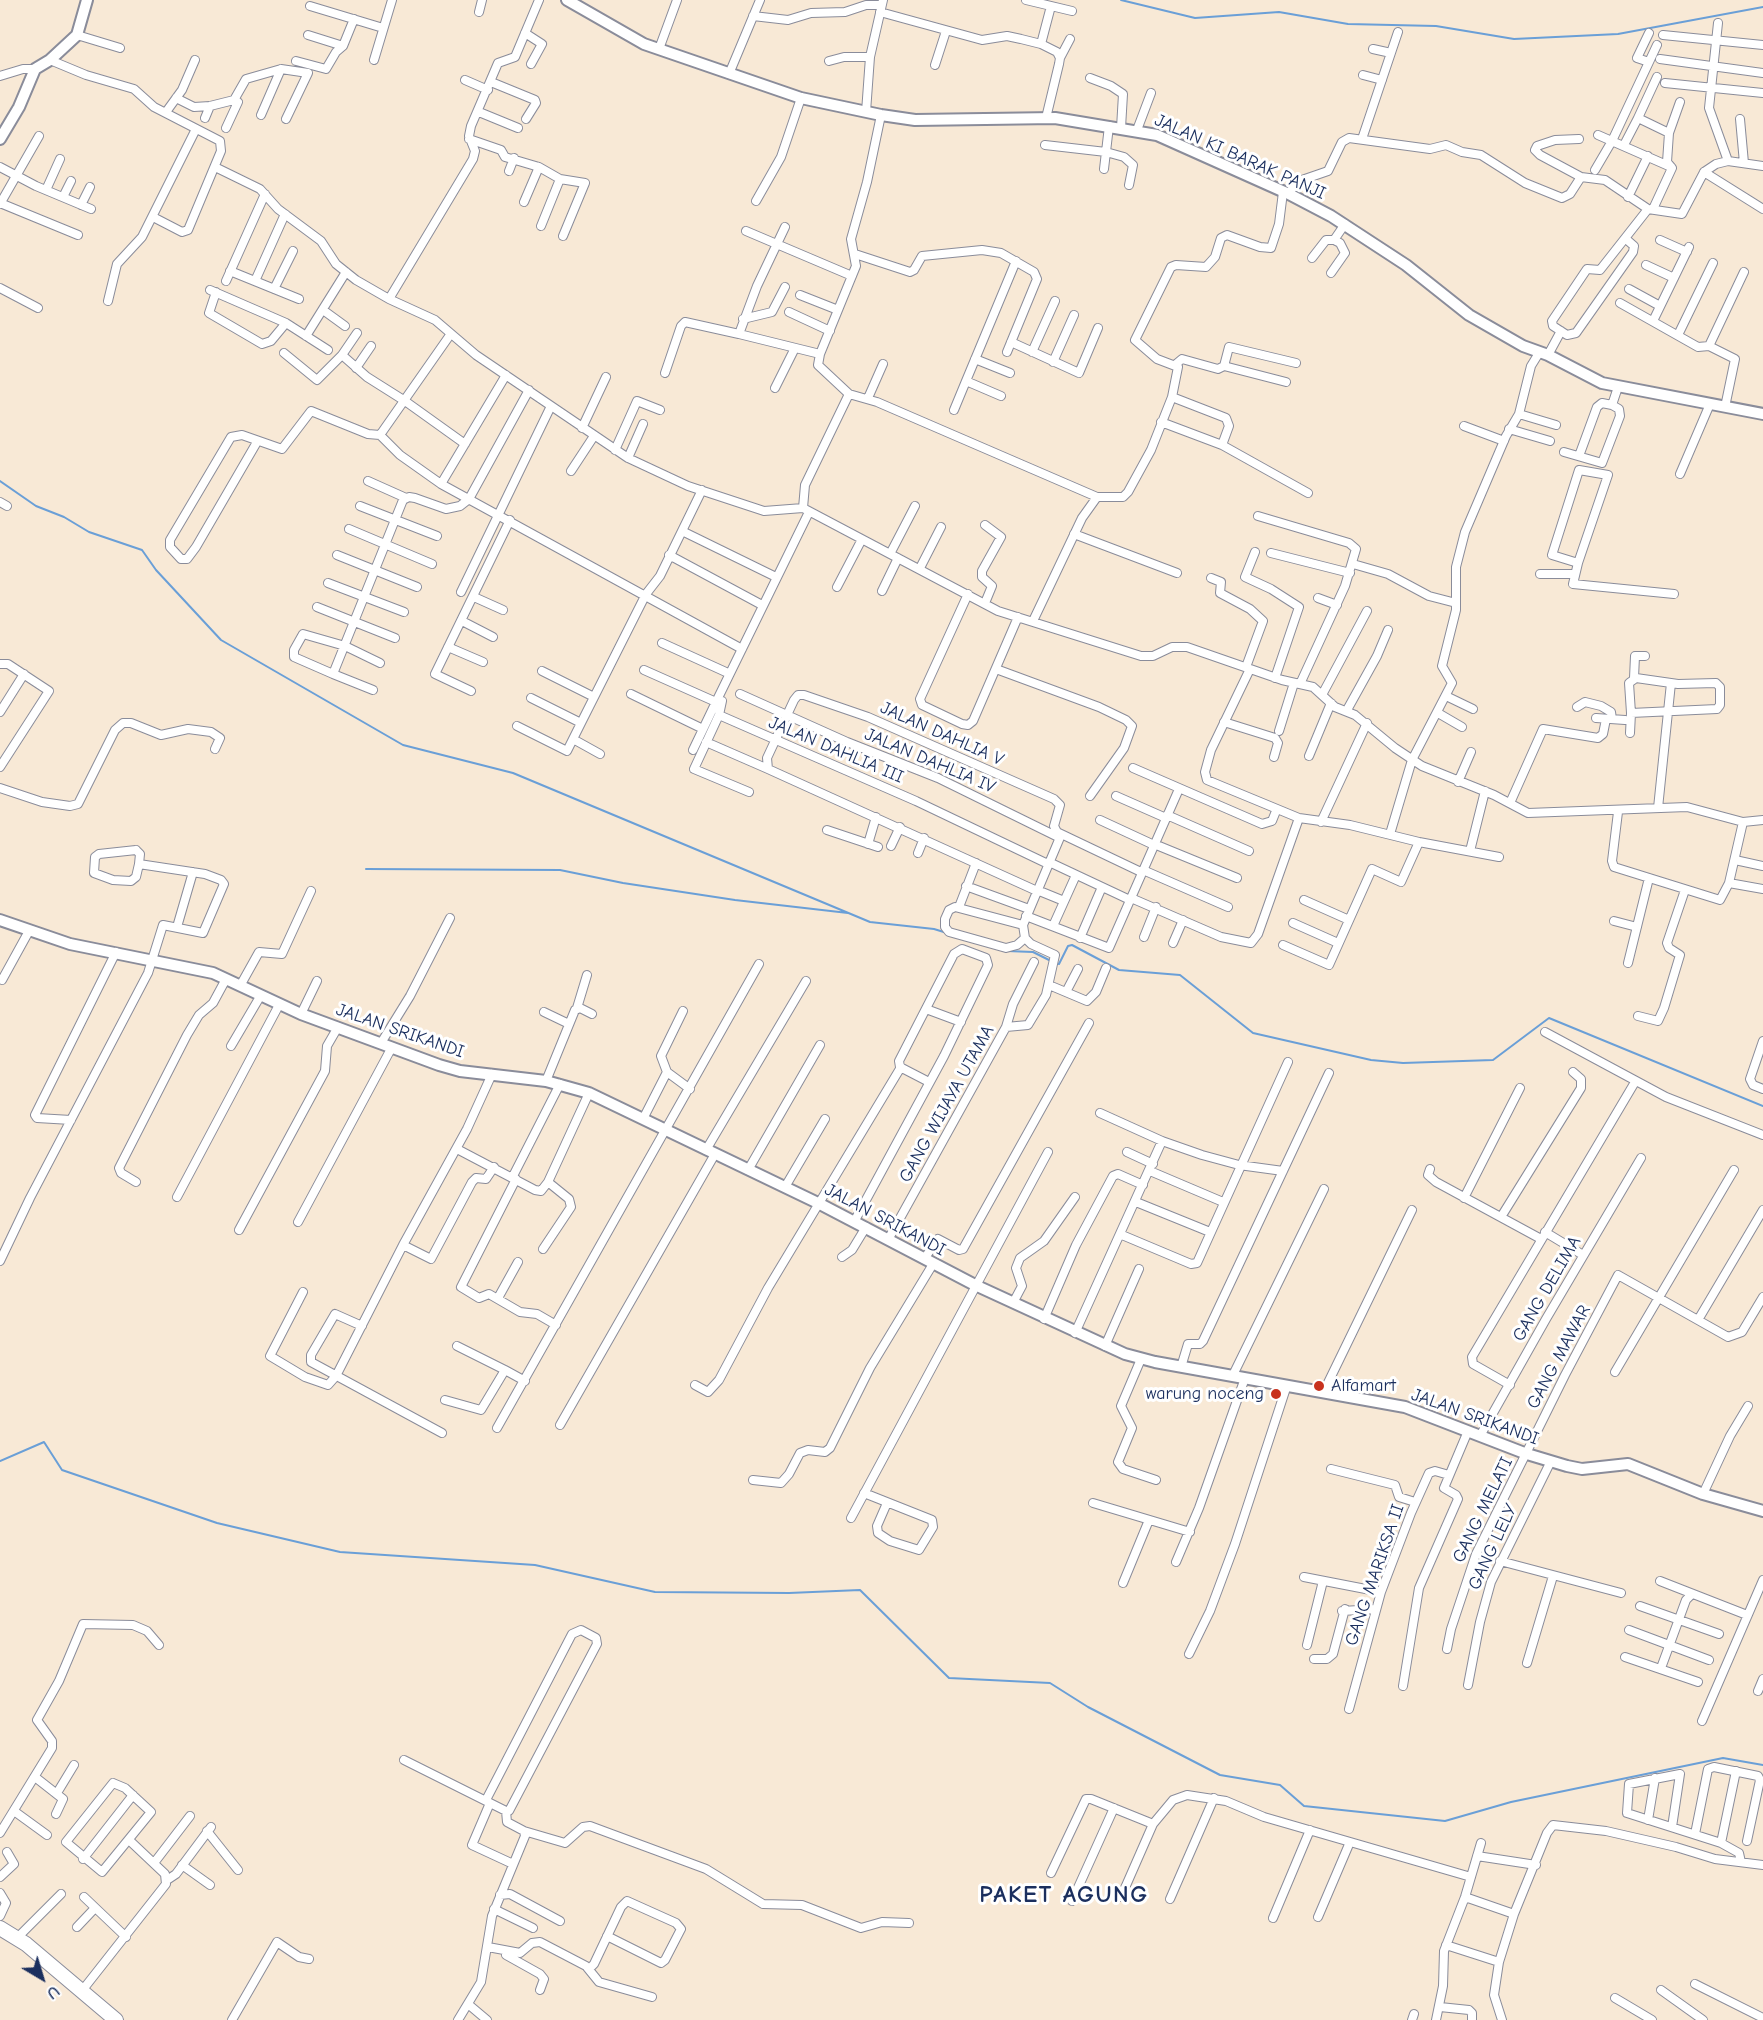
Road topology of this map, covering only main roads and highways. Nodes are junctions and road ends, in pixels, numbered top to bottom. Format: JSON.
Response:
{"nodes":[{"id":1,"x":0,"y":1928,"type":"edge"},
{"id":2,"x":116,"y":2020,"type":"edge"}],
"edges":[{"from":1,"to":2,"type":"highway"}]}
